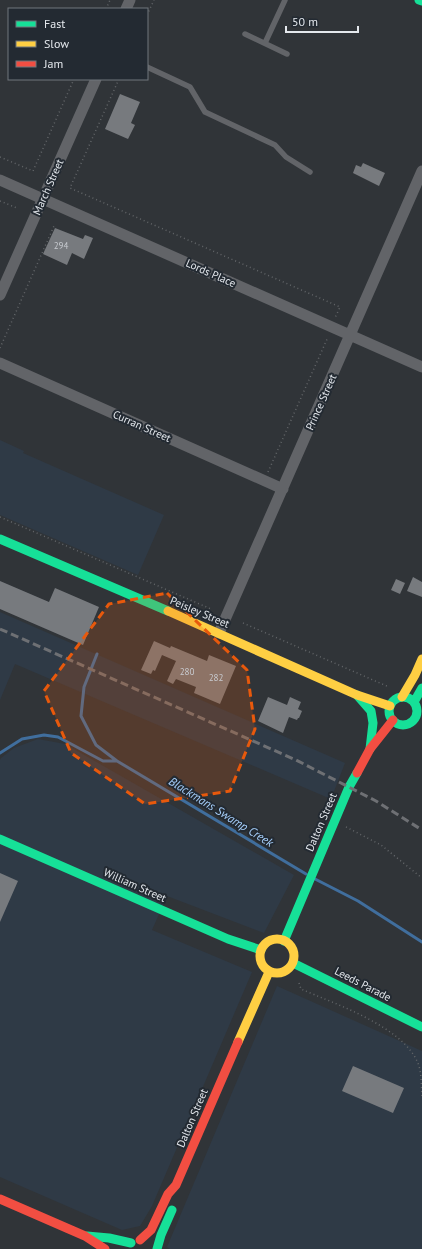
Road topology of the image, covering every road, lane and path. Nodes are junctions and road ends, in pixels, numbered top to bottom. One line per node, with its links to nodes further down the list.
1 (154, 0): 5 (path)
2 (285, 0): 7 (lane)
3 (419, 0): 4 (main road)
4 (422, 1)
5 (148, 13)
6 (245, 34): 7 (lane)
7 (265, 43): 8 (lane)
8 (287, 54)
9 (148, 68): 15 (lane)
10 (74, 80): 13 (path)
11 (96, 80): 17 (street, March Street)
12 (119, 80): 22 (path)
13 (0, 157)
14 (422, 171): 23 (street, Prince Street)
15 (310, 172)
16 (0, 180): 17 (street, Lords Place)
17 (43, 198): 21 (street, March Street); 22 (street, Lords Place)
18 (0, 201): 19 (path)
19 (17, 208)
20 (54, 226): 24 (path)
21 (0, 295)
22 (332, 327): 23 (street, Lords Place); 27 (path)
23 (351, 335): 26 (street, Lords Place); 28 (street, Prince Street)
24 (0, 348)
25 (0, 363): 27 (street, Curran Street)
26 (422, 367)
27 (265, 480): 28 (street, Curran Street)
28 (283, 488): 33 (street, Prince Street)
29 (0, 517): 31 (path)
30 (0, 539): 33 (main road, Peisley Street)
31 (211, 609)
32 (243, 623): 35 (path)
33 (220, 633): 37 (main road, Peisley Street)
34 (422, 659): 38 (main road)
35 (389, 687)
36 (422, 688): 39 (main road)
37 (357, 695): 40 (main road, Peisley Street); 43 (main road)
38 (402, 697): 39 (main road); 40 (main road)
39 (414, 702): 41 (main road)
40 (390, 706): 42 (main road)
41 (419, 716): 42 (main road)
42 (393, 720): 43 (main road, Dalton Street)
43 (370, 749): 47 (main road, Dalton Street)
44 (346, 827): 46 (path)
45 (0, 839): 48 (main road, William Street)
46 (422, 878)
47 (284, 941): 48 (main road); 49 (main road)
48 (261, 950): 50 (main road)
49 (293, 963): 50 (main road); 52 (main road, Leeds Parade)
50 (269, 972): 54 (main road, Dalton Street)
51 (299, 983): 53 (path)
52 (422, 1027)
53 (422, 1097)
54 (176, 1185): 57 (main road, Dalton Street); 60 (main road, Dalton Street)
55 (0, 1199): 56 (main road)
56 (85, 1236): 58 (main road); 59 (main road)
57 (140, 1240): 58 (main road); 60 (main road)
58 (129, 1246)
59 (105, 1249)
60 (157, 1249)

